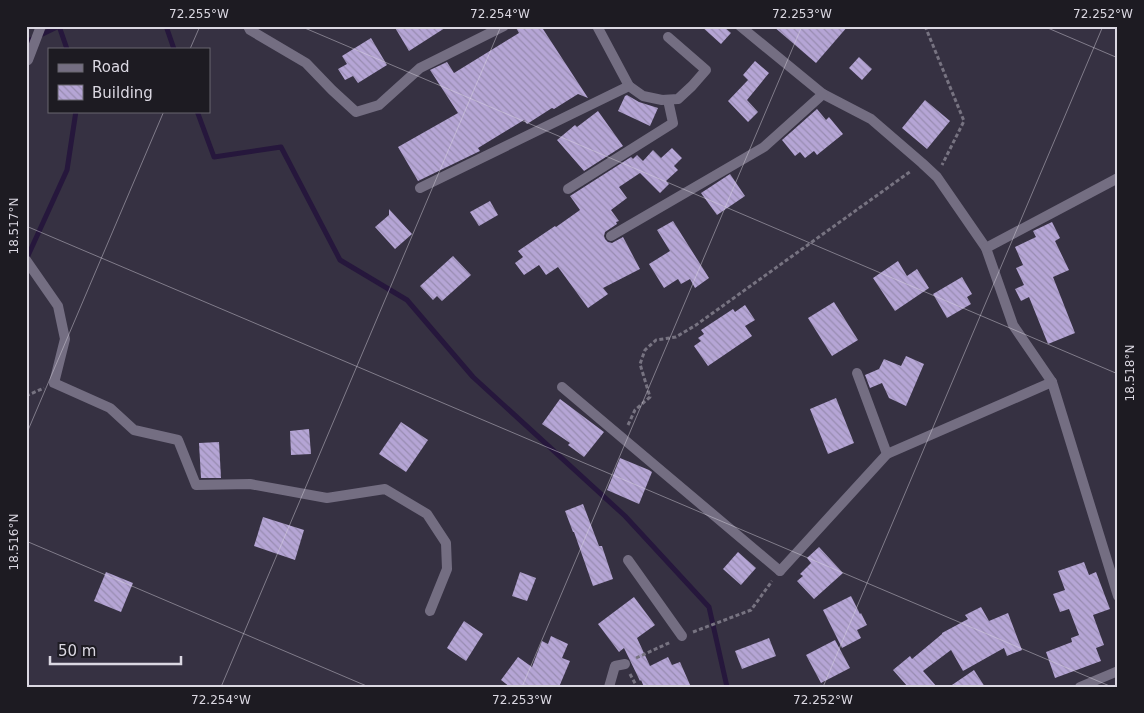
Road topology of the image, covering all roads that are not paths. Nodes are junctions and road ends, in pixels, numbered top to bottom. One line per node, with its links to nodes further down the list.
1 (41, 26): 7 (street)
2 (248, 26): 3 (street)
3 (504, 26)
4 (597, 26): 8 (street)
5 (741, 26): 9 (street)
6 (668, 37): 10 (street)
7 (26, 61)
8 (629, 86): 10 (street); 12 (street)
9 (823, 94): 14 (street); 15 (street)
10 (668, 100): 13 (street)
11 (1118, 178): 15 (street)
12 (420, 188)
13 (568, 189)
14 (611, 236)
15 (986, 248): 18 (street)
16 (26, 260): 23 (street)
17 (857, 372): 20 (street)
18 (1052, 382): 20 (street); 22 (street)
19 (562, 387): 20 (street)
20 (887, 454)
21 (628, 560): 24 (street)
22 (1117, 593)
23 (430, 611)
24 (682, 636)
25 (625, 664): 27 (street)
26 (1118, 671): 28 (street)
27 (609, 687)
28 (1080, 687)

